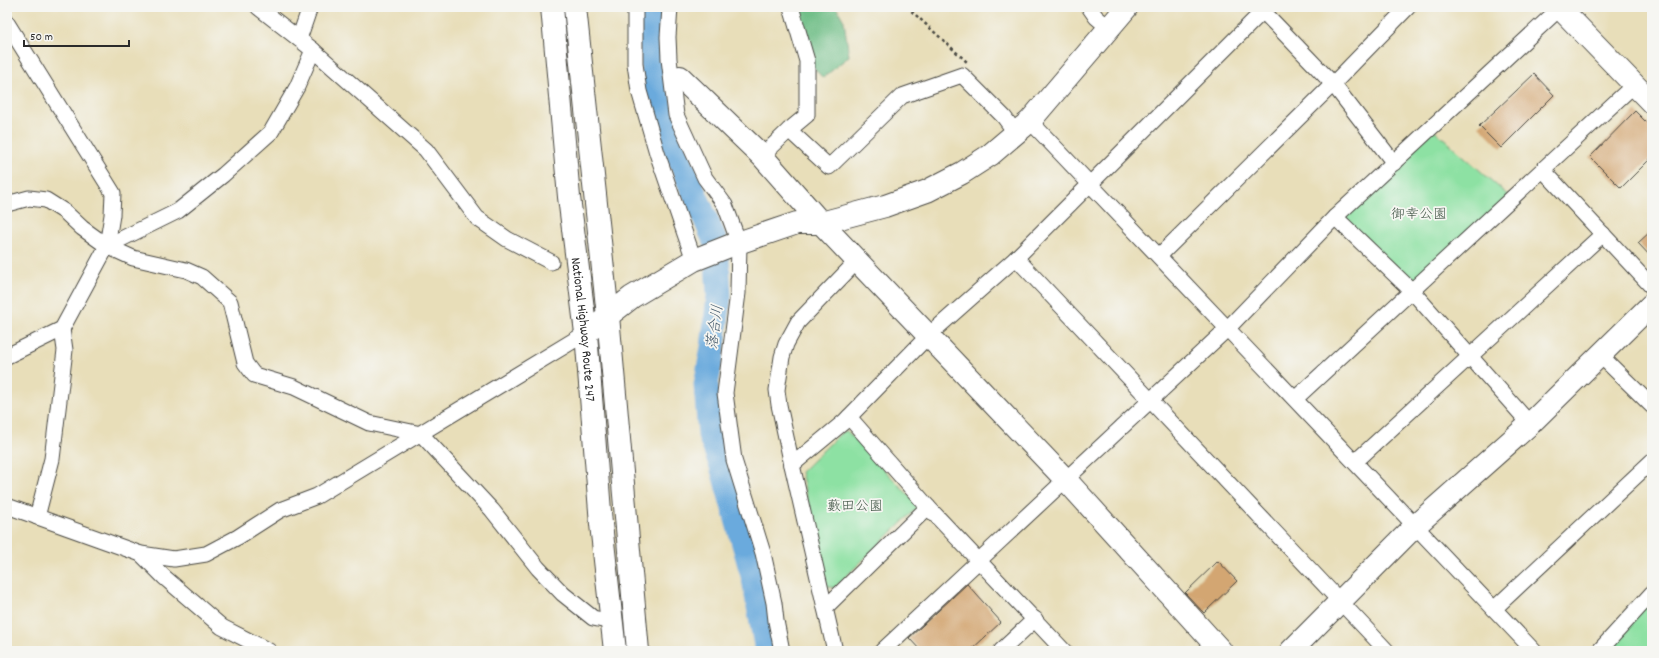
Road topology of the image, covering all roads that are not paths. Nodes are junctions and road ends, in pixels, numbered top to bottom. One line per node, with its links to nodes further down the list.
1 (258, 7): 15 (street)
2 (310, 7): 15 (street)
3 (552, 7): 44 (main road, National Highway Route 247)
4 (575, 7): 41 (main road, National Highway Route 247)
5 (635, 7): 35 (street)
6 (670, 7): 31 (street)
7 (791, 7): 22 (street)
8 (1089, 7): 14 (street)
9 (1127, 7): 14 (main road)
10 (1408, 7): 18 (street)
11 (1560, 7): 19 (main road); 24 (street)
12 (1263, 8): 18 (street); 26 (street)
13 (7, 23): 32 (street)
14 (1109, 28): 21 (main road)
15 (299, 39): 16 (street)
16 (313, 50): 32 (street); 37 (street)
17 (680, 77): 23 (main road)
18 (1333, 84): 24 (street); 33 (street)
19 (1635, 84): 20 (main road); 25 (street)
20 (1652, 102)
21 (1023, 126): 22 (street); 26 (street); 29 (main road)
22 (789, 130): 23 (street)
23 (762, 156): 29 (main road)
24 (1394, 163): 28 (street)
25 (1543, 170): 30 (street); 39 (street)
26 (1091, 184): 33 (street); 34 (street)
27 (7, 204): 32 (street)
28 (1335, 217): 39 (street); 42 (street)
29 (821, 223): 31 (main road); 36 (main road)
30 (1603, 234): 38 (street); 46 (street)
31 (735, 244): 35 (main road); 74 (street)
32 (107, 246): 43 (street); 54 (street)
33 (1159, 256): 42 (street)
34 (1016, 258): 45 (street); 50 (street)
35 (694, 260): 41 (main road)
36 (858, 260): 45 (main road); 57 (street)
37 (551, 262)
38 (1652, 287)
39 (1412, 291): 46 (street); 49 (street)
40 (1652, 304): 47 (main road)
41 (608, 316): 44 (main road); 73 (main road, National Highway Route 247)
42 (1228, 328): 49 (street); 50 (street)
43 (62, 329): 48 (street); 61 (street)
44 (586, 333): 54 (street); 70 (main road, National Highway Route 247)
45 (929, 335): 52 (street); 58 (main road)
46 (1470, 355): 53 (street); 56 (street)
47 (1600, 355): 51 (street); 53 (main road)
48 (7, 356)
49 (1294, 399): 56 (street)
50 (1150, 401): 58 (street); 66 (street)
51 (1652, 406)
52 (849, 417): 57 (street); 60 (street)
53 (1530, 424): 62 (main road)
54 (421, 434): 63 (street); 70 (street)
55 (1652, 461): 68 (street)
56 (1355, 462): 62 (street)
57 (792, 465): 67 (street)
58 (1066, 480): 64 (street); 79 (main road)
59 (7, 506): 61 (street)
60 (928, 506): 64 (street); 67 (street)
61 (37, 517): 63 (street)
62 (1415, 526): 66 (main road); 68 (street)
63 (141, 554): 71 (street)
64 (979, 561): 69 (street); 76 (street)
65 (1652, 593): 83 (street)
66 (1340, 602): 80 (main road); 81 (street)
67 (825, 608): 75 (street)
68 (1494, 609): 82 (street)
69 (1034, 619): 77 (street); 78 (street)
70 (612, 622): 72 (main road, National Highway Route 247)
71 (269, 651)
72 (614, 651)
73 (638, 651)
74 (782, 651)
75 (835, 651)
76 (882, 651)
77 (1001, 651)
78 (1064, 651)
79 (1221, 651)
80 (1291, 651)
81 (1387, 651)
82 (1534, 651)
83 (1599, 651)

